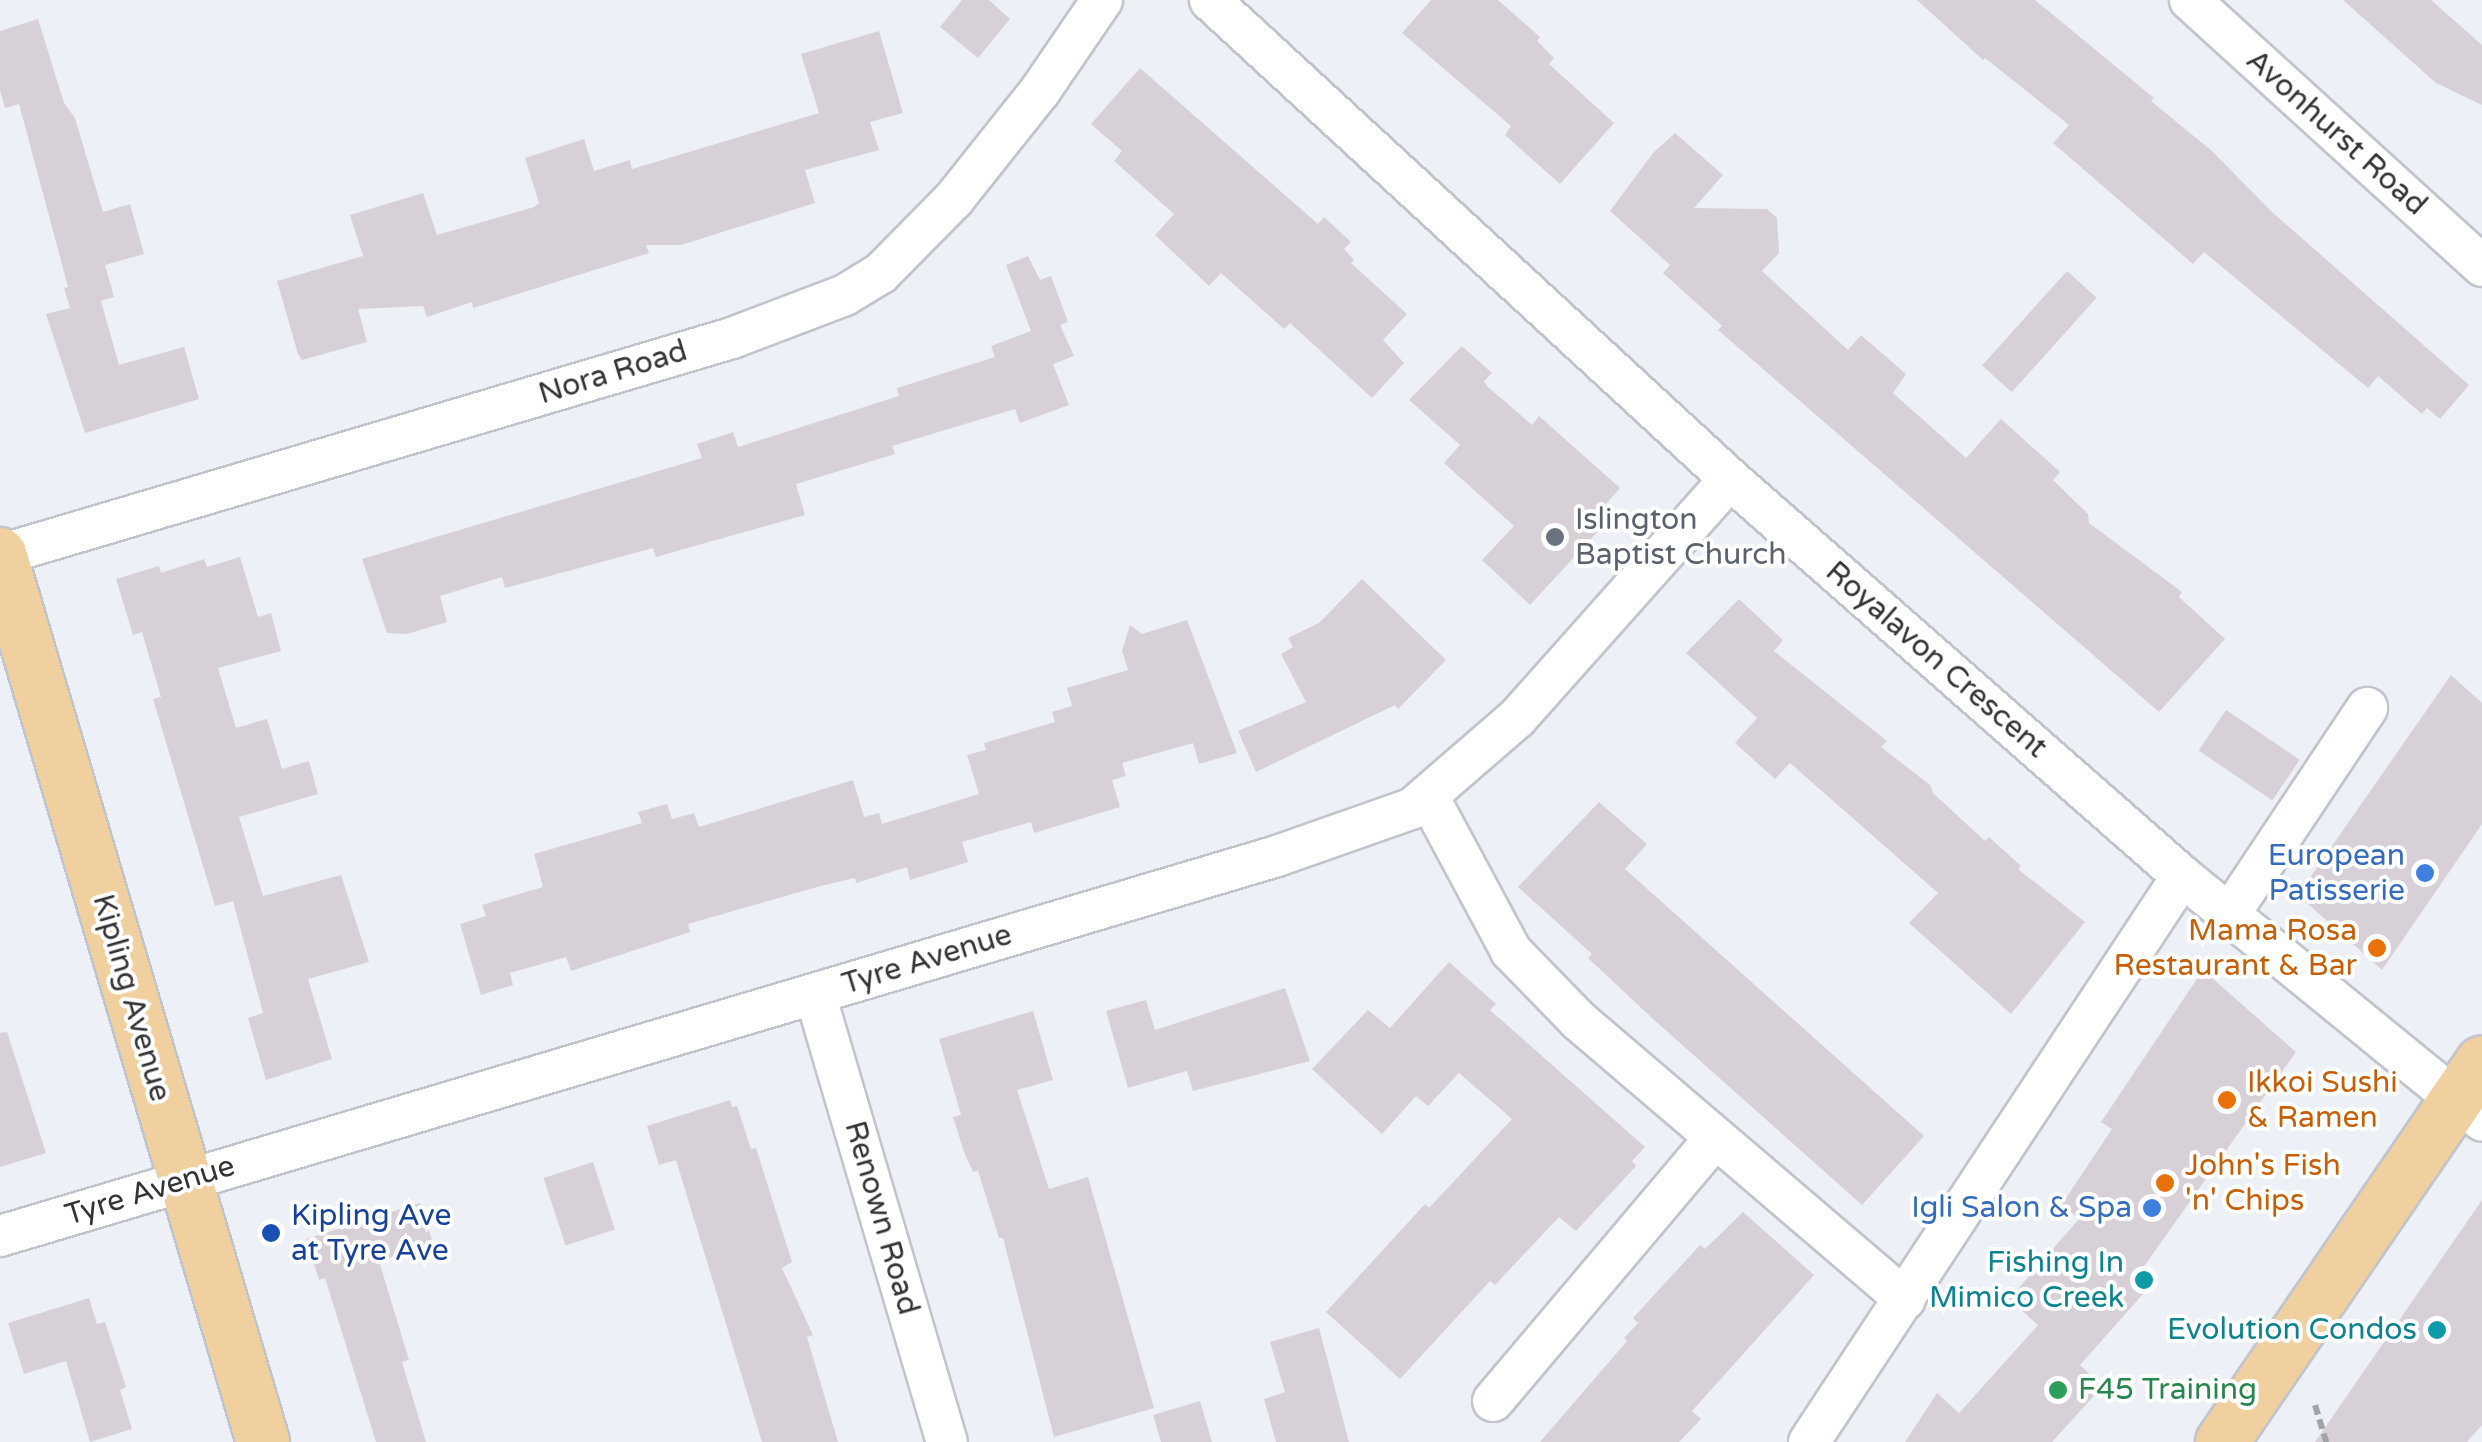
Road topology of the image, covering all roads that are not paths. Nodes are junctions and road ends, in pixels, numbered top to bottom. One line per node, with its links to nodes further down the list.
1 (1102, 0): 6 (street, Nora Road)
2 (1210, 0): 5 (street, Royalavon Crescent)
3 (2190, 0): 4 (street, Avonhurst Road)
4 (2482, 266)
5 (1730, 479): 8 (street, Tyre Avenue); 9 (street, Royalavon Crescent)
6 (0, 555): 14 (main road, Kipling Avenue)
7 (2367, 708): 10 (street)
8 (1428, 796): 11 (street, Tyre Avenue); 13 (street)
9 (2182, 876): 10 (street, Royalavon Crescent); 16 (street)
10 (2229, 916): 12 (street, Royalavon Crescent)
11 (814, 994): 14 (street, Tyre Avenue); 19 (street, Renown Road)
12 (2473, 1095): 21 (main road)
13 (1715, 1138): 16 (street); 17 (street)
14 (185, 1180): 15 (street, Tyre Avenue); 18 (main road, Kipling Avenue)
15 (0, 1236)
16 (1904, 1299): 20 (street)
17 (1494, 1401)
18 (263, 1442)
19 (947, 1442)
20 (1810, 1442)
21 (2222, 1442)

